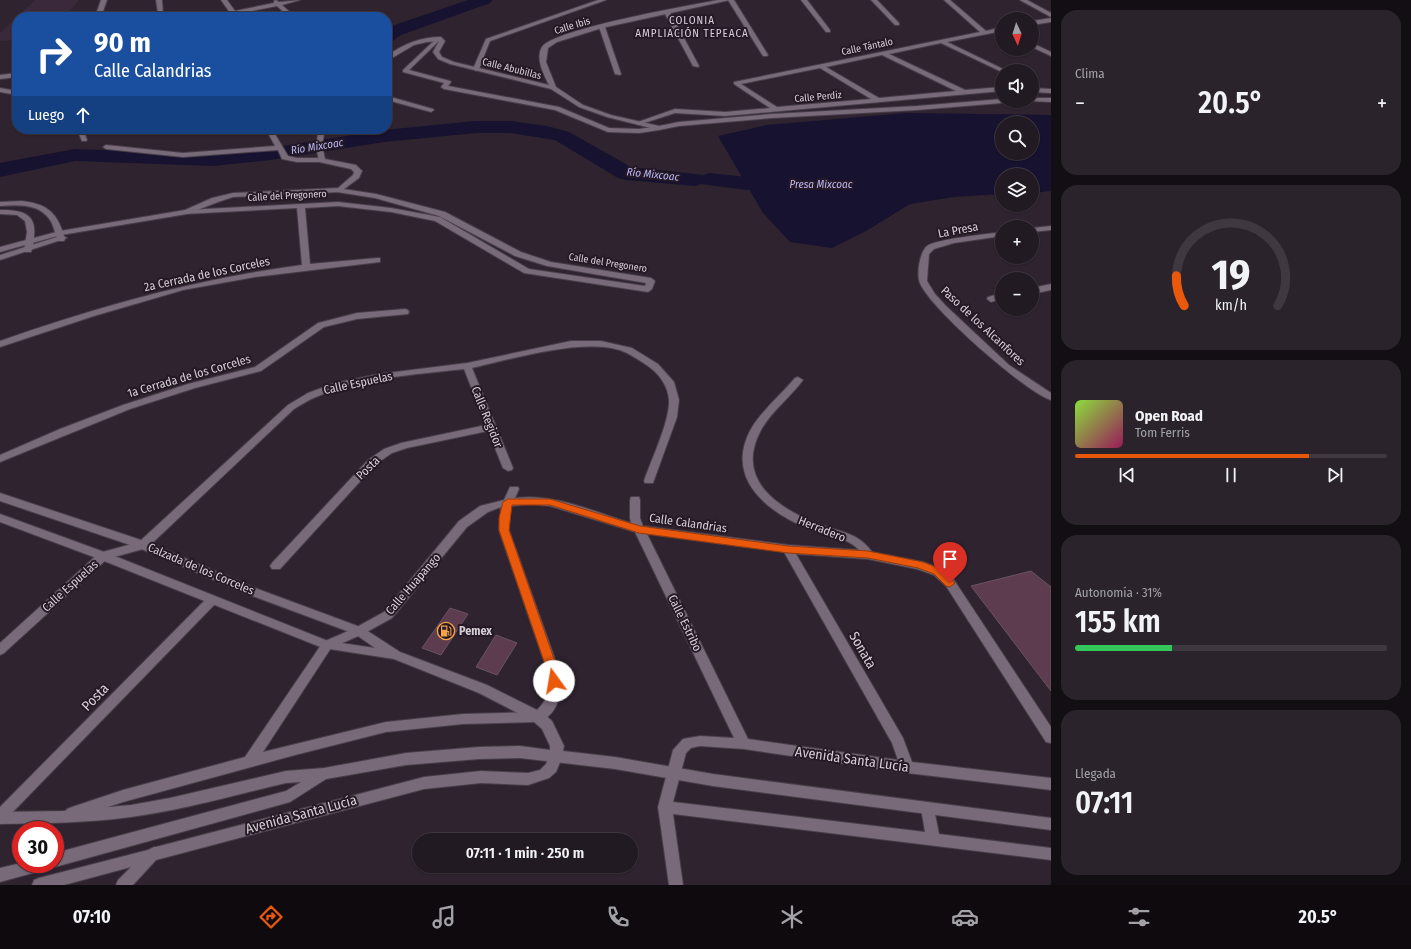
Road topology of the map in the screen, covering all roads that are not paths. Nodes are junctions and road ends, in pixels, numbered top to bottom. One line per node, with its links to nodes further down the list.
1 (104, 0): 13 (street)
2 (159, 0): 14 (street)
3 (224, 0): 15 (street)
4 (297, 0): 12 (street)
5 (603, 0): 37 (street, Calle Abubillas)
6 (728, 0): 18 (street, Calle Ibis)
7 (731, 0): 33 (street)
8 (804, 0): 24 (street)
9 (874, 0): 22 (street)
10 (947, 0): 26 (street)
11 (1023, 0): 19 (street)
12 (276, 3): 16 (street); 17 (street)
13 (100, 12)
14 (161, 12)
15 (232, 12)
16 (244, 12)
17 (286, 12)
18 (667, 12): 23 (street, Calle Ibis); 34 (street)
19 (1051, 15)
20 (1051, 20): 21 (street)
21 (1039, 22)
22 (896, 24)
23 (602, 26): 38 (street); 41 (street, Calle Ibis)
24 (828, 31)
25 (995, 31): 26 (street, Calle Tántalo)
26 (984, 32): 28 (street, Calle Tántalo)
27 (438, 39): 32 (street); 37 (street); 56 (street)
28 (941, 41): 30 (street, Calle Tántalo); 36 (street)
29 (1039, 48): 31 (street)
30 (882, 53): 35 (street, Calle Tántalo); 45 (street)
31 (1051, 54)
32 (392, 55)
33 (765, 55)
34 (696, 66)
35 (821, 66): 51 (street); 54 (street, Calle Tántalo)
36 (995, 67)
37 (476, 69): 41 (street, Calle Abubillas)
38 (618, 74)
39 (12, 76): 40 (street)
40 (0, 77)
41 (553, 88): 55 (street)
42 (0, 90): 44 (street)
43 (995, 90): 45 (street, Calle Perdiz)
44 (12, 92)
45 (964, 92): 51 (street, Calle Perdiz)
46 (12, 94): 47 (street)
47 (0, 96)
48 (392, 99): 53 (street)
49 (1039, 100): 50 (street)
50 (1051, 100)
51 (879, 101): 54 (street, Calle Perdiz)
52 (995, 102): 56 (street, Calle Perdiz)
53 (431, 110)
54 (777, 110): 55 (street, Calle Perdiz)
55 (638, 123): 56 (street, Calle Perdiz)
56 (659, 128)
57 (82, 134): 60 (street)
58 (272, 134): 62 (street)
59 (321, 134): 63 (street)
60 (84, 140)
61 (106, 147): 62 (street)
62 (279, 148): 63 (street)
63 (322, 160): 64 (street)
64 (340, 190): 66 (street, Calle del Pregonero); 68 (street, Calle del Pregonero)
65 (0, 204): 72 (street)
66 (301, 205): 68 (street, Calle del Pregonero); 78 (street)
67 (0, 212): 73 (street)
68 (187, 212): 72 (street, Calle del Pregonero)
69 (1051, 228): 70 (street)
70 (1039, 229)
71 (995, 235): 79 (street, La Presa)
72 (60, 236): 73 (street, Calle del Pregonero); 75 (street, Calle del Pregonero)
73 (30, 241): 74 (street, Calle del Pregonero); 75 (street)
74 (0, 250)
75 (28, 250): 76 (street, Calle del Pregonero)
76 (0, 258)
77 (377, 260): 78 (street, 2a Cerrada de los Corceles)
78 (306, 266): 85 (street, 2a Cerrada de los Corceles)
79 (923, 281): 88 (street, Paso de los Alcanfores)
80 (1051, 287): 81 (street)
81 (1039, 290)
82 (995, 297): 83 (street)
83 (991, 298)
84 (405, 312): 90 (street, 1a Cerrada de los Corceles)
85 (0, 344)
86 (467, 366): 89 (street, Calle Regidor); 92 (street, Calle Espuelas); 99 (street, Calle Espuelas)
87 (798, 380): 101 (street, Herradero)
88 (1051, 397)
89 (492, 427): 91 (street, Calle Regidor); 103 (street, Posta)
90 (0, 459)
91 (508, 468)
92 (649, 481)
93 (514, 489): 96 (street)
94 (0, 497): 99 (street, Calzada de los Corceles)
95 (635, 500): 98 (street, Calle Estribo)
96 (508, 502): 98 (street, Calle Calandrias); 105 (street, Calle Huapango); 109 (street)
97 (0, 518): 102 (street, Calzada de los Corceles)
98 (639, 529): 100 (street, Calle Calandrias); 111 (street, Calle Estribo)
99 (143, 544): 102 (street, Calle Espuelas); 105 (street, Calzada de los Corceles)
100 (788, 550): 101 (street, Calle Calandrias); 114 (street, Sonata)
101 (868, 555): 110 (street)
102 (103, 556): 104 (street, Calzada de los Corceles); 107 (street, Calle Espuelas)
103 (276, 566)
104 (212, 600): 106 (street, Calzada de los Corceles); 120 (street, Posta)
105 (359, 631): 106 (street, Calle Huapango); 108 (street, Calzada de los Corceles)
106 (327, 645): 108 (street, Calzada de los Corceles); 113 (street)
107 (0, 650)
108 (396, 655): 109 (street, Calzada de los Corceles)
109 (538, 716): 112 (street, Calzada de los Corceles); 113 (street, Avenida Santa Lucía)
110 (1051, 738)
111 (744, 744): 114 (street, Avenida Santa Lucía); 115 (street, Avenida Santa Lucía)
112 (556, 755): 115 (street, Avenida Santa Lucía); 116 (street, Avenida Santa Lucía); 124 (street, Avenida Santa Lucía)
113 (249, 762): 121 (street, Avenida Santa Lucía)
114 (907, 767): 117 (street, Avenida Santa Lucía)
115 (673, 773): 118 (street); 119 (street, Avenida Santa Lucía)
116 (324, 774): 121 (street, Avenida Santa Lucía); 126 (street, Avenida Santa Lucía)
117 (1051, 784)
118 (665, 807): 123 (street); 131 (street)
119 (928, 808): 122 (street, Avenida Santa Lucía); 123 (street)
120 (0, 817): 121 (street, Avenida Santa Lucía)
121 (63, 817)
122 (1051, 824)
123 (933, 840): 125 (street)
124 (154, 854): 129 (street, Avenida Santa Lucía); 130 (street)
125 (1051, 854)
126 (64, 858)
127 (12, 872): 128 (street)
128 (0, 875)
129 (40, 885)
130 (123, 885)
131 (676, 885)

